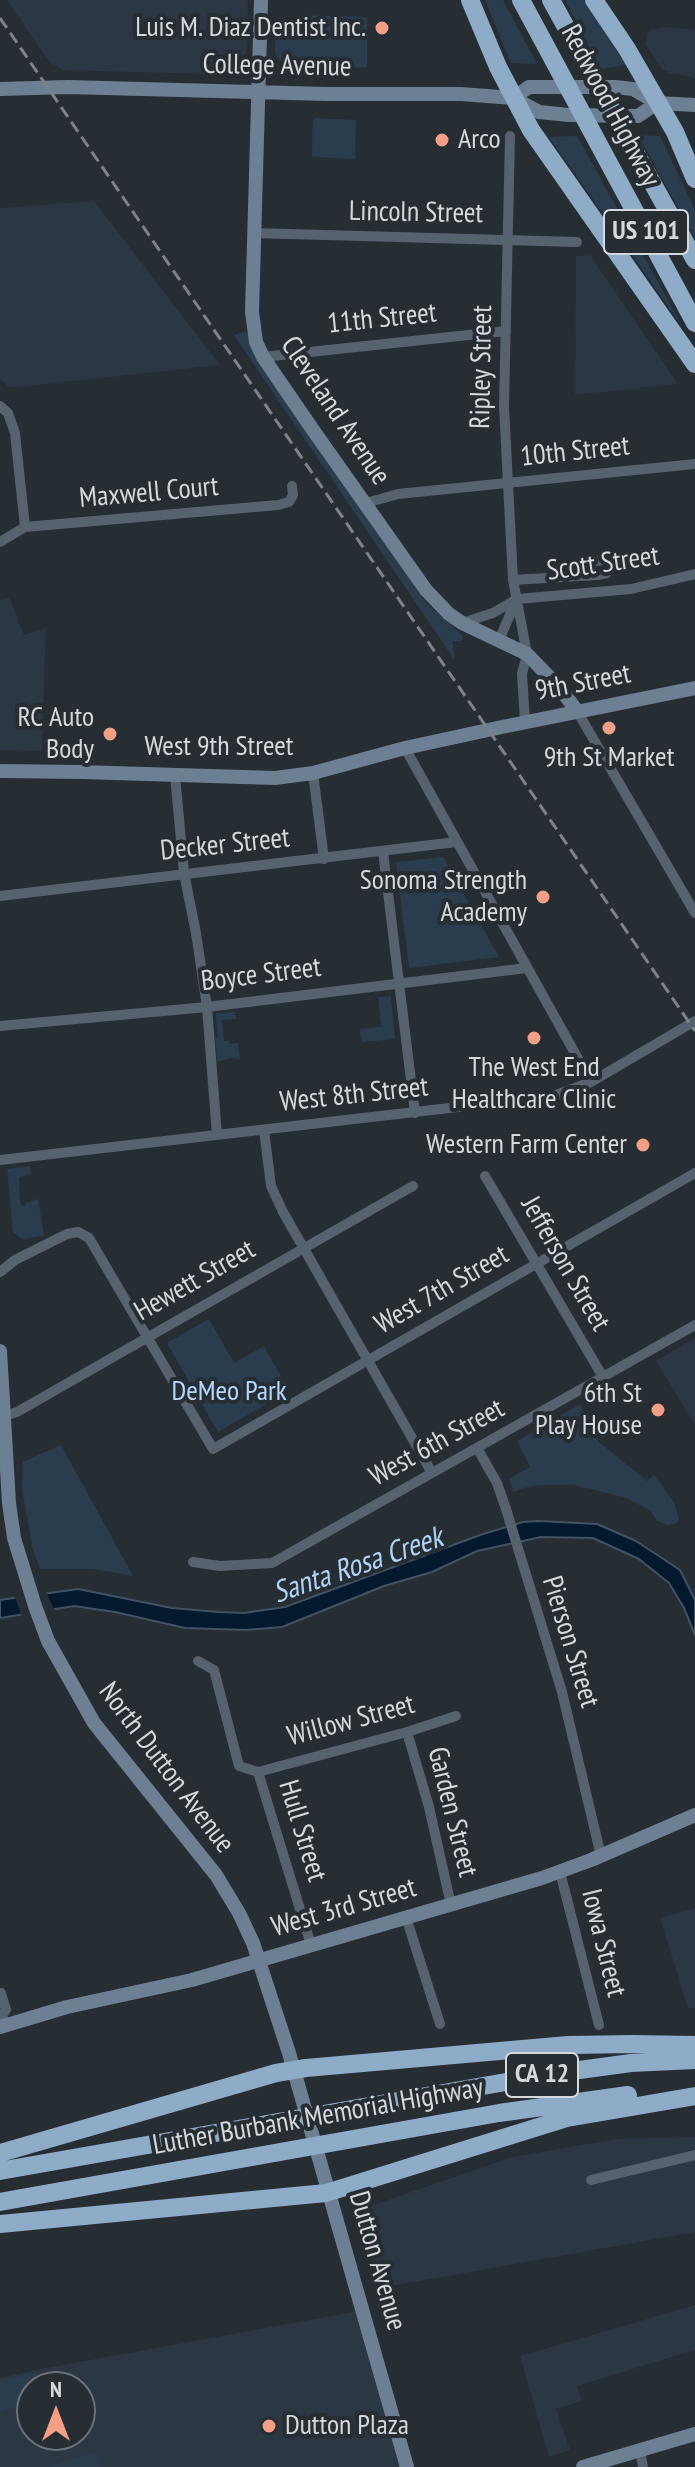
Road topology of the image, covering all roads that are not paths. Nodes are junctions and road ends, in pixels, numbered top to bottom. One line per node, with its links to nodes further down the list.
1 (261, 0): 7 (main road, Cleveland Avenue)
2 (470, 0): 8 (highway)
3 (521, 0): 17 (highway, Redwood Highway / US 101)
4 (551, 0): 16 (highway, Redwood Highway / US 101)
5 (594, 0): 9 (highway)
6 (0, 89): 7 (main road, College Avenue)
7 (258, 92): 8 (main road, College Avenue); 13 (main road, Cleveland Avenue)
8 (513, 98): 9 (main road, College Avenue); 9 (main road, College Avenue); 20 (highway)
9 (657, 103): 10 (main road, College Avenue); 12 (highway)
10 (695, 105)
11 (510, 136): 14 (street, Ripley Street)
12 (695, 179)
13 (253, 233): 14 (street, Lincoln Street); 19 (main road, Cleveland Avenue)
14 (510, 240): 15 (street, Lincoln Street); 18 (street, Ripley Street)
15 (577, 242)
16 (695, 260)
17 (695, 323)
18 (506, 331): 19 (street, 11th Street); 23 (street, Ripley Street)
19 (263, 357): 25 (main road, Cleveland Avenue)
20 (695, 364)
21 (0, 406): 26 (street)
22 (695, 464): 23 (street, 10th Street)
23 (507, 483): 25 (street, 10th Street); 30 (street, Ripley Street)
24 (292, 486): 26 (street, Maxwell Court)
25 (366, 503): 32 (main road, Cleveland Avenue)
26 (25, 527): 27 (street, Maxwell Court)
27 (0, 542)
28 (695, 574): 31 (street, Scott Street)
29 (564, 575): 30 (street)
30 (513, 580): 31 (street, Ripley Street)
31 (517, 599): 32 (street); 33 (street); 34 (street, Ripley Street)
32 (462, 623): 33 (main road, Cleveland Avenue)
33 (499, 640): 34 (main road, Cleveland Avenue)
34 (527, 654): 36 (main road, Cleveland Avenue); 37 (street, Ripley Street)
35 (695, 688): 36 (main road, 9th Street)
36 (577, 711): 37 (main road, 9th Street); 48 (street)
37 (525, 722): 38 (main road, 9th Street)
38 (482, 731): 39 (main road, West 9th Street)
39 (405, 748): 41 (main road, West 9th Street); 43 (street)
40 (0, 771): 42 (main road, West 9th Street)
41 (313, 773): 42 (main road, West 9th Street); 45 (street)
42 (175, 775): 46 (street)
43 (456, 842): 44 (street, Decker Street); 49 (street)
44 (383, 852): 45 (street, Decker Street); 50 (street)
45 (324, 859): 46 (street, Decker Street)
46 (184, 873): 47 (street, Decker Street); 51 (street)
47 (0, 896)
48 (695, 913)
49 (527, 968): 50 (street, Boyce Street); 54 (street)
50 (400, 983): 51 (street, Boyce Street); 55 (street)
51 (207, 1007): 53 (street, Boyce Street); 57 (street)
52 (695, 1021): 54 (street, West 8th Street)
53 (0, 1026)
54 (591, 1082): 55 (street, West 8th Street)
55 (415, 1113): 56 (street, West 8th Street)
56 (264, 1130): 57 (street, West 8th Street); 62 (street)
57 (217, 1135): 58 (street, West 8th Street)
58 (0, 1160)
59 (695, 1173): 63 (street, West 7th Street)
60 (485, 1176): 63 (street, Jefferson Street)
61 (413, 1186): 62 (street, Hewett Street)
62 (302, 1248): 66 (street, Hewett Street); 68 (street)
63 (537, 1263): 68 (street, West 7th Street); 69 (street, Jefferson Street)
64 (0, 1272): 66 (street)
65 (695, 1325): 69 (street, West 6th Street)
66 (146, 1337): 68 (street, West 7th Street); 70 (street, Hewett Street)
67 (0, 1351): 70 (main road, North Dutton Avenue)
68 (366, 1361): 72 (street)
69 (603, 1377): 71 (street, West 6th Street)
70 (2, 1417): 84 (main road, North Dutton Avenue)
71 (477, 1448): 72 (street, West 6th Street); 79 (street, Pierson Street)
72 (432, 1473): 73 (street, West 6th Street)
73 (193, 1562)
74 (198, 1661): 77 (street, Hull Street)
75 (456, 1716): 76 (street, Willow Street)
76 (407, 1732): 77 (street, Willow Street); 81 (street, Garden Street)
77 (258, 1772): 83 (street, Hull Street)
78 (695, 1815): 79 (main road, West 3rd Street)
79 (601, 1856): 80 (main road, West 3rd Street)
80 (560, 1872): 81 (main road, West 3rd Street); 88 (street, Iowa Street)
81 (451, 1905): 82 (main road, West 3rd Street)
82 (406, 1917): 83 (main road, West 3rd Street); 87 (street)
83 (311, 1945): 84 (main road, West 3rd Street)
84 (259, 1960): 86 (main road, West 3rd Street); 91 (main road, North Dutton Avenue)
85 (1, 1993): 86 (street)
86 (2, 2020)
87 (440, 2024)
88 (599, 2025)
89 (695, 2045): 91 (highway)
90 (695, 2060): 95 (highway, Luther Burbank Memorial Highway / CA 12)
91 (294, 2069): 93 (highway); 97 (main road, Dutton Avenue)
92 (695, 2093): 97 (highway); 98 (highway, Luther Burbank Memorial Highway / CA 12)
93 (0, 2153)
94 (695, 2155): 96 (street)
95 (0, 2171)
96 (591, 2180)
97 (330, 2192): 99 (highway); 102 (main road, Dutton Avenue)
98 (0, 2202)
99 (0, 2224)
100 (695, 2434): 101 (main road)
101 (640, 2450): 103 (main road); 104 (street)
102 (407, 2467)
103 (583, 2467)
104 (643, 2467)

